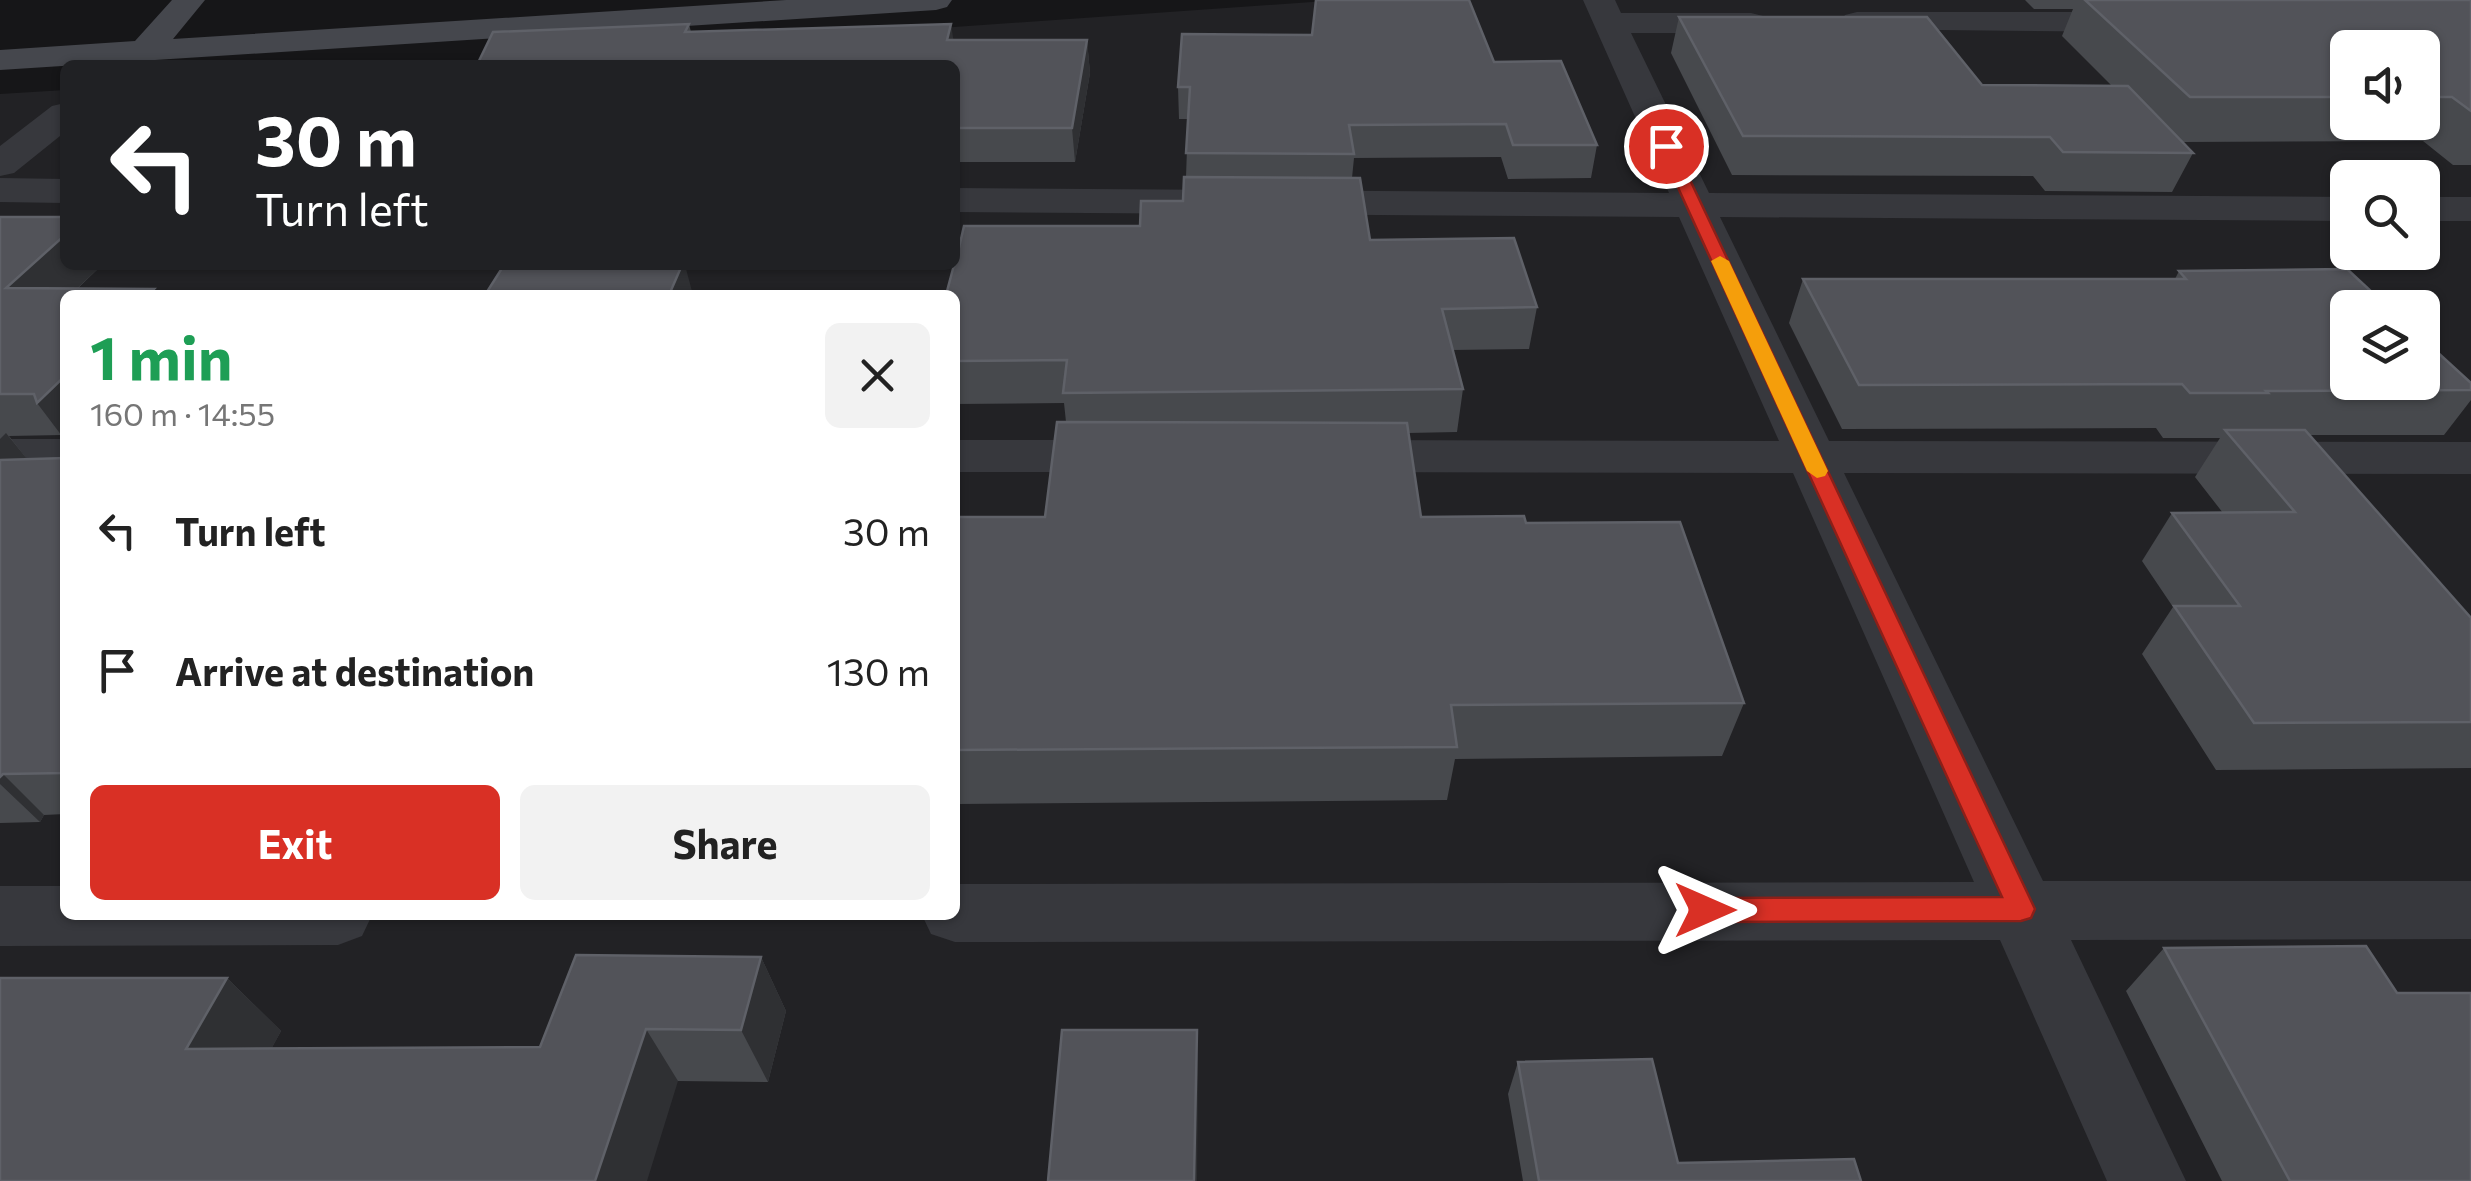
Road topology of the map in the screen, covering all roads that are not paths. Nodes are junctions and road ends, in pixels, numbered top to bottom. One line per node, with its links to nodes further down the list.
1 (190, 0): 9 (street)
2 (706, 0): 9 (street)
3 (936, 0): 9 (street)
4 (1604, 11): 5 (street); 16 (street)
5 (1785, 22)
6 (1824, 22): 7 (street)
7 (2177, 22)
8 (0, 45): 9 (street)
9 (143, 51): 10 (street)
10 (0, 60)
11 (60, 118): 12 (street)
12 (0, 165)
13 (0, 190): 14 (street)
14 (60, 191)
15 (960, 200): 16 (street)
16 (1695, 208): 17 (street); 25 (street)
17 (2330, 208)
18 (2440, 209): 19 (street)
19 (2471, 209)
20 (0, 454): 21 (street)
21 (60, 455)
22 (960, 456): 23 (street)
23 (1174, 456)
24 (1294, 456): 25 (street)
25 (1811, 457): 26 (street); 27 (street)
26 (2471, 458)
27 (2021, 909): 28 (street); 29 (street); 32 (street)
28 (2471, 910)
29 (960, 913)
30 (0, 916): 31 (street)
31 (60, 916)
32 (2147, 1181)

